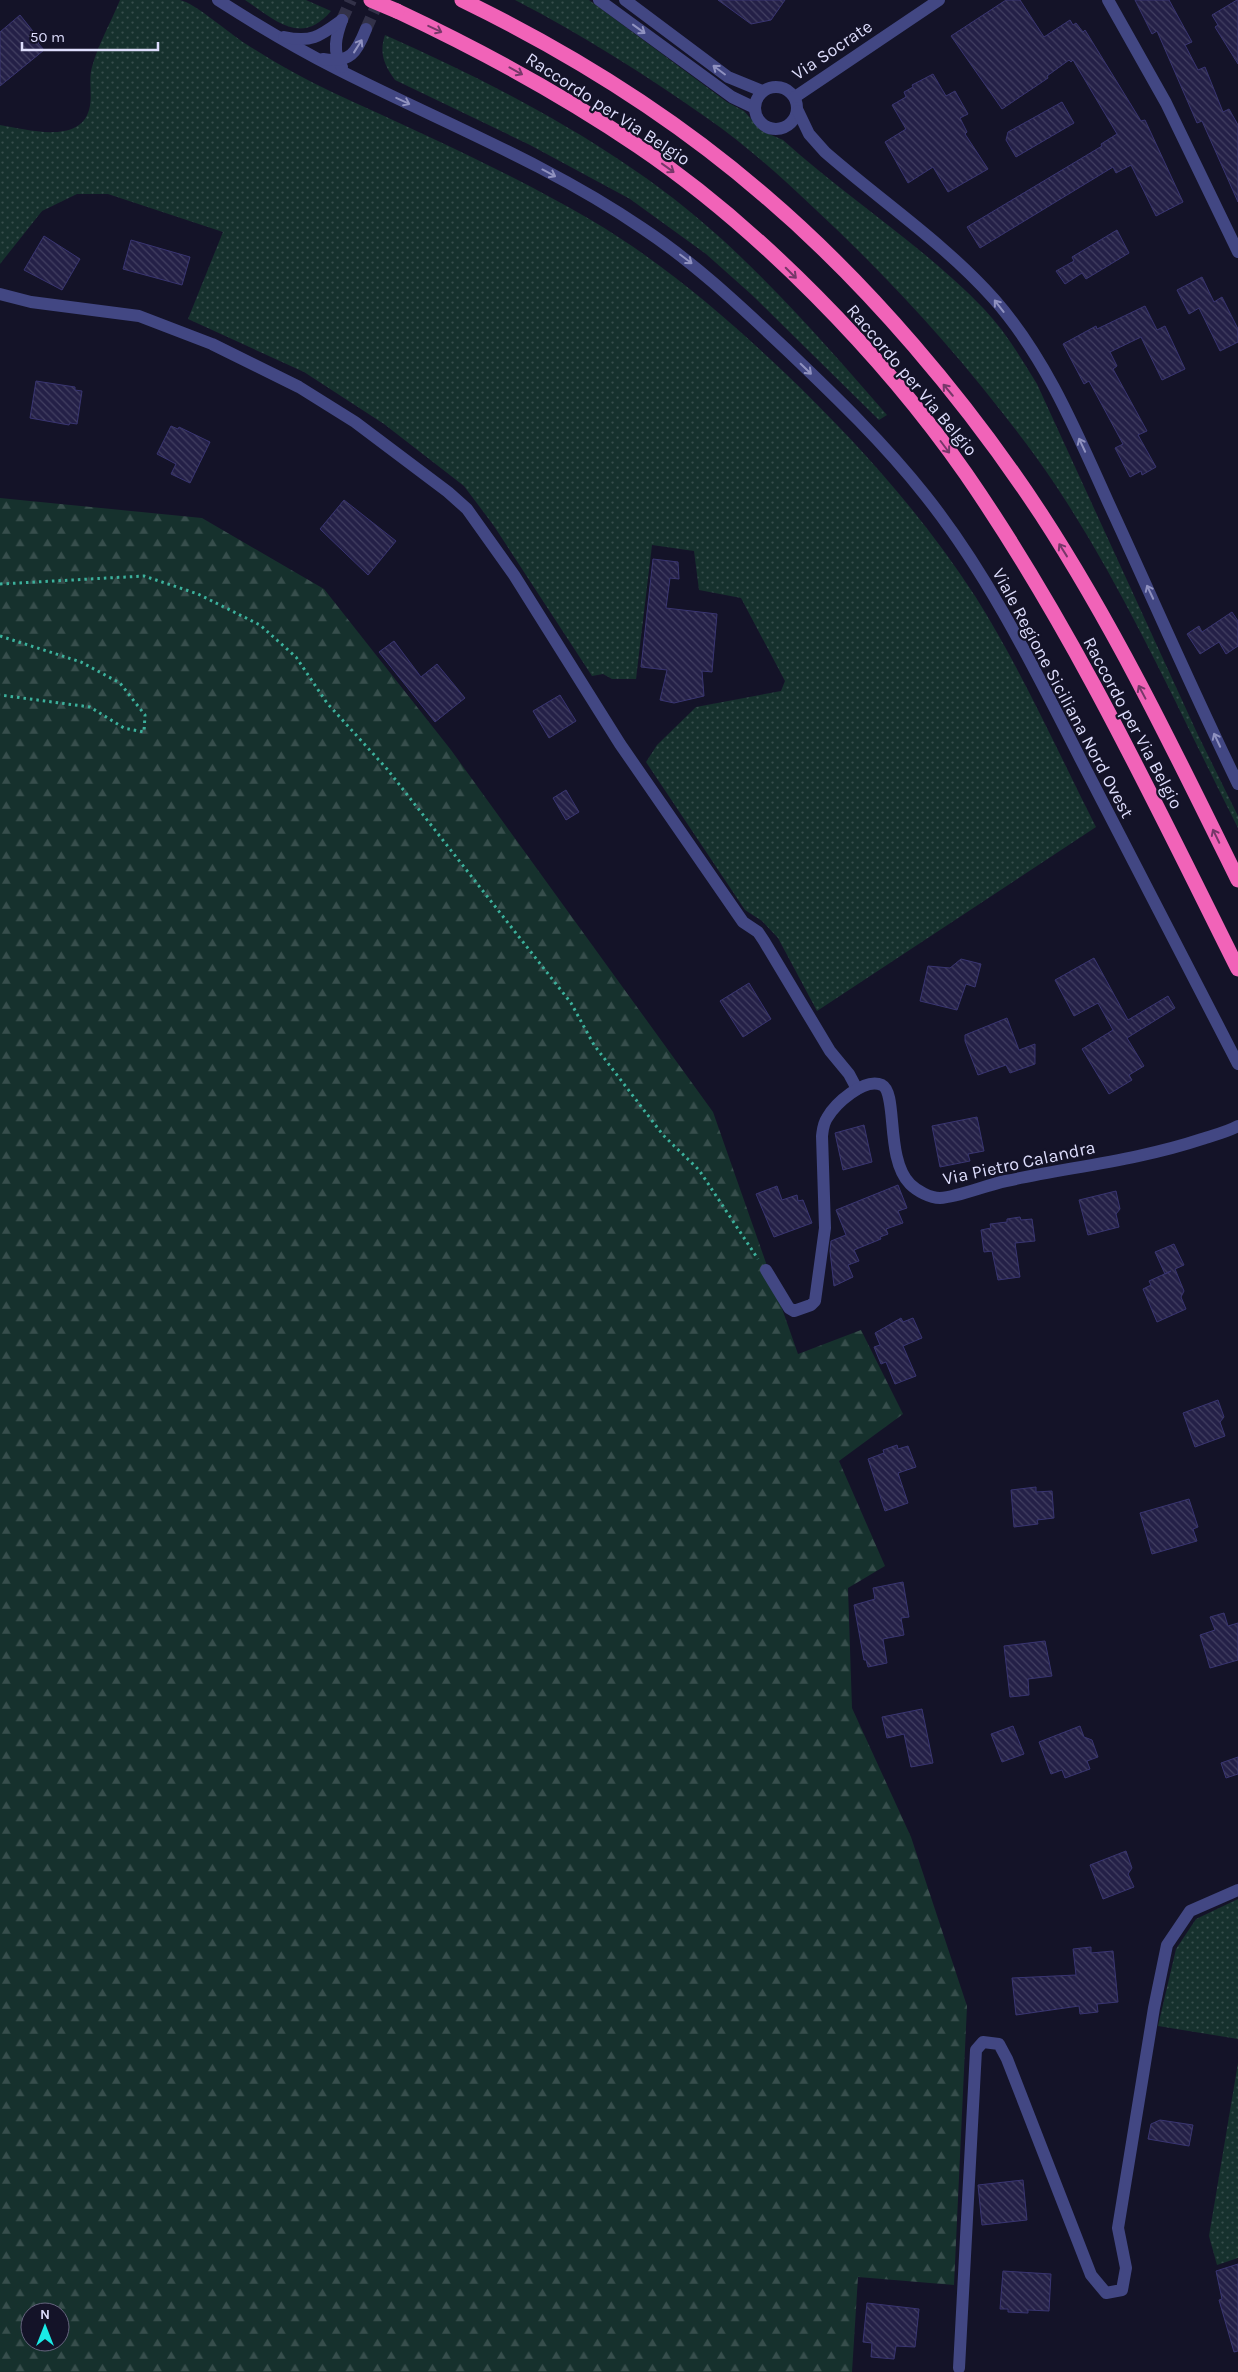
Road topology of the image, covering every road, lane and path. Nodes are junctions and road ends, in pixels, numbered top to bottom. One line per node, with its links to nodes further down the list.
1 (218, 0): 9 (street, Viale Regione Siciliana Nord Ovest)
2 (372, 0): 24 (highway, Raccordo per Via Belgio, one-way to 24, bridge)
3 (462, 0): 23 (highway, Raccordo per Via Belgio, one-way to 3)
4 (599, 0): 15 (street, one-way to 15)
5 (625, 0): 13 (street, one-way to 5)
6 (939, 0): 14 (street, Via Socrate)
7 (1108, 0): 17 (street)
8 (366, 29): 11 (street, one-way to 8)
9 (272, 34): 10 (street, Viale Regione Siciliana Nord Ovest); 11 (street, Viale Regione Siciliana Nord Ovest)
10 (311, 56): 11 (street, Viale Regione Siciliana Nord Ovest); 12 (street, Viale Regione Siciliana Nord Ovest)
11 (339, 61): 12 (street, Viale Regione Siciliana Nord Ovest)
12 (359, 80): 25 (street, Viale Regione Siciliana Nord Ovest, one-way to 25)
13 (762, 91): 14 (street); 15 (street)
14 (795, 97): 16 (street)
15 (755, 108): 16 (street)
16 (798, 111): 22 (street, one-way to 16)
17 (1238, 252)
18 (0, 294): 26 (street)
19 (0, 584): 28 (path)
20 (0, 636): 21 (path)
21 (0, 695)
22 (1238, 784)
23 (1238, 880)
24 (1238, 969)
25 (1238, 1064)
26 (857, 1088): 27 (street, Via Pietro Calandra); 28 (street)
27 (1238, 1126)
28 (766, 1270)
29 (1238, 1890): 30 (street)
30 (959, 2368)

